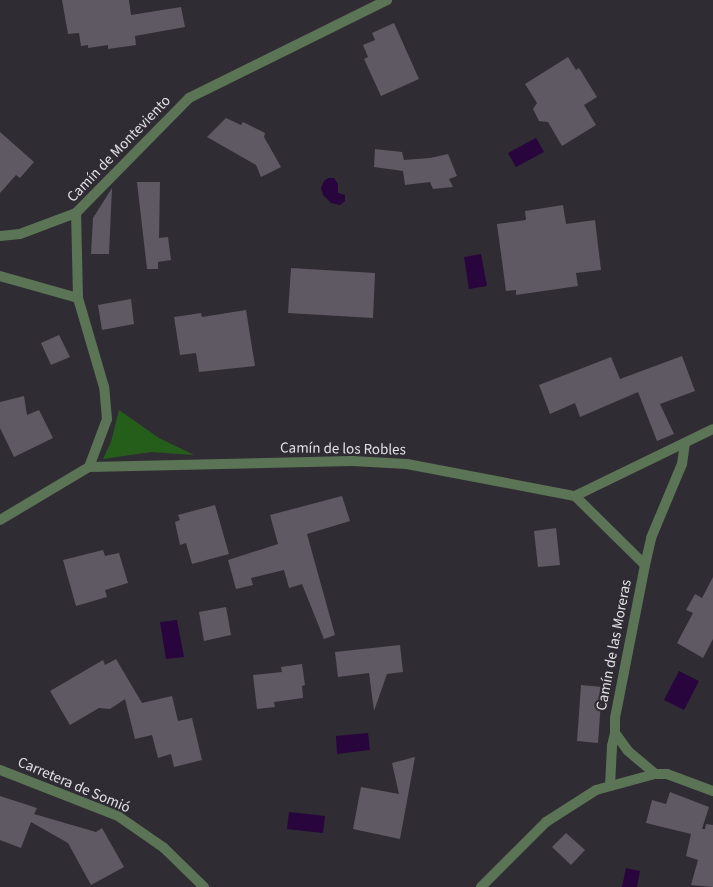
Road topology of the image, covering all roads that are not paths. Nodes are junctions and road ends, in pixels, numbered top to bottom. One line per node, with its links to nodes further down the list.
1 (387, 0): 2 (street, Camín de Monteviento)
2 (76, 213): 3 (street); 5 (street, Camín de Monteviento)
3 (0, 236)
4 (0, 276): 5 (street)
5 (78, 298): 8 (street, Camín de Monteviento)
6 (713, 429): 7 (street)
7 (685, 443): 9 (street); 11 (street, Camín de las Moreras)
8 (89, 466): 9 (street, Camín de los Robles); 10 (street, Camín de los Robles)
9 (575, 496): 11 (street, Camín de las Moreras)
10 (0, 520)
11 (645, 566): 12 (street, Camín de las Moreras)
12 (615, 733): 14 (street, Camín de las Moreras); 15 (street)
13 (0, 770): 17 (street, Carretera de Somió)
14 (655, 774): 15 (street); 16 (street)
15 (610, 786): 18 (street)
16 (713, 790)
17 (204, 887)
18 (481, 887)

